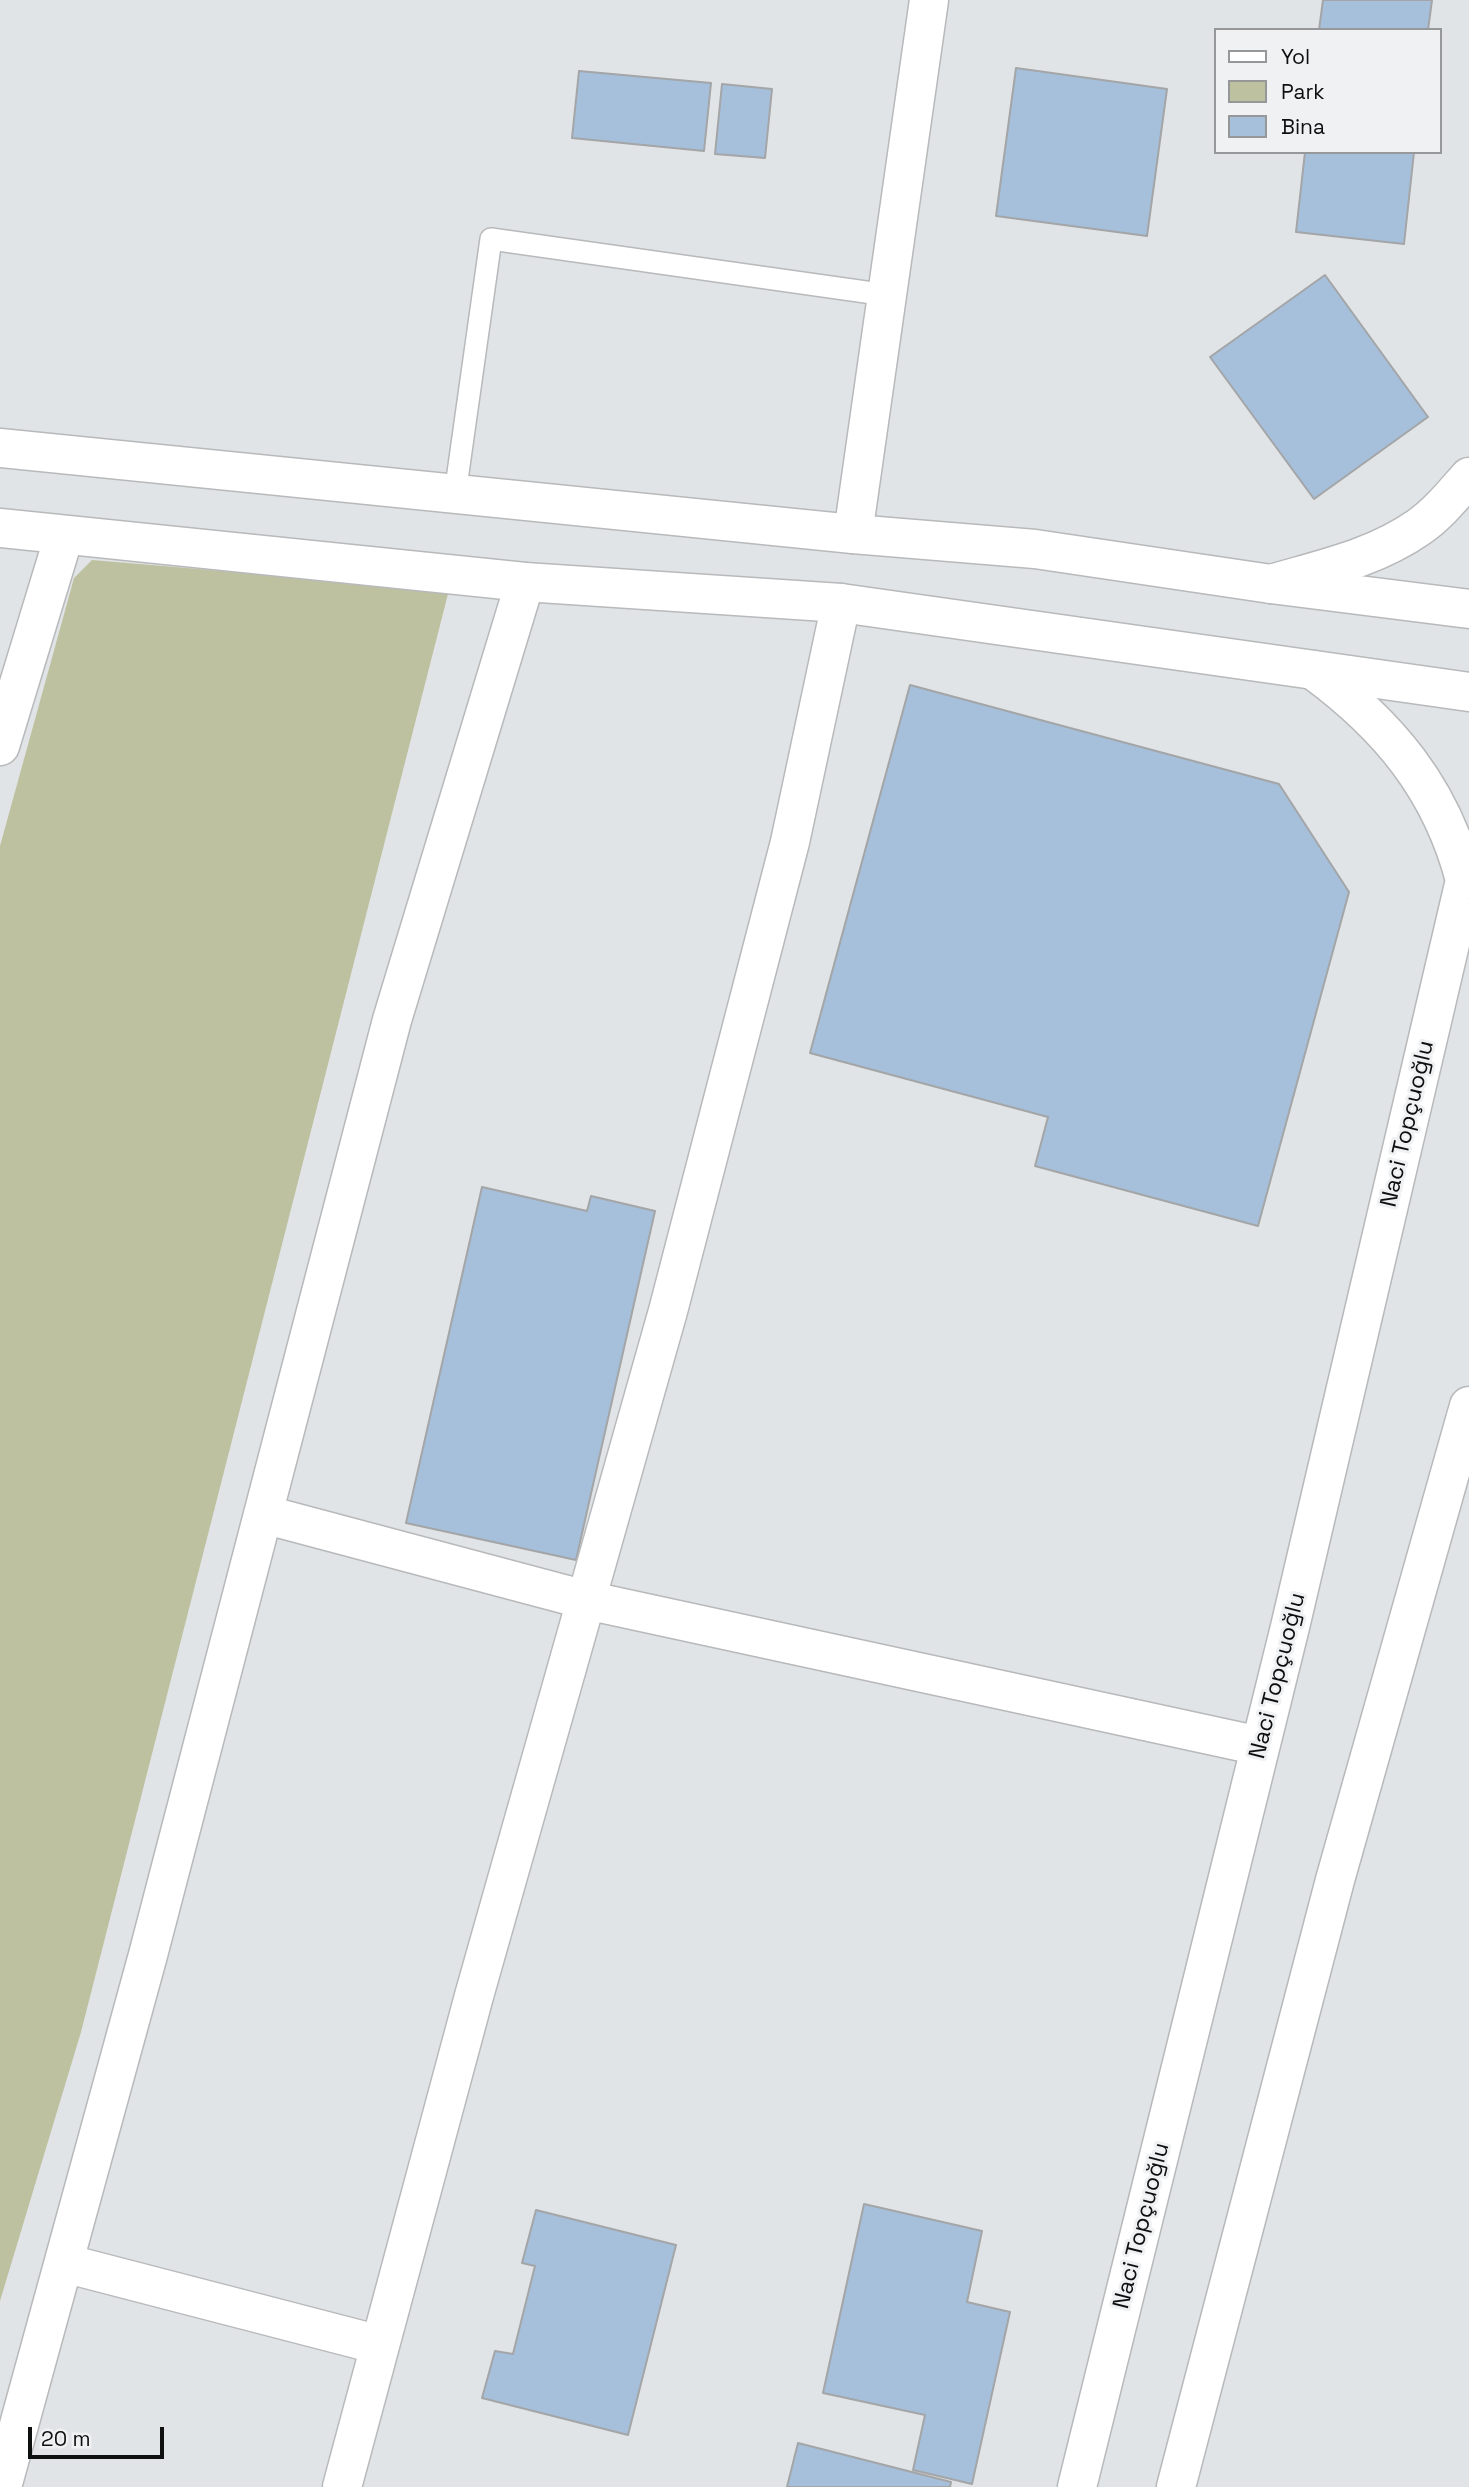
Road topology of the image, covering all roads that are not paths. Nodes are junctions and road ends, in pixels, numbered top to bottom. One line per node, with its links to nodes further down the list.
1 (929, 0): 2 (street)
2 (887, 295): 5 (lane); 7 (street)
3 (0, 448): 5 (street)
4 (1469, 477): 10 (street)
5 (455, 494): 7 (street)
6 (0, 528): 8 (street)
7 (853, 534): 10 (street)
8 (64, 536): 9 (street); 15 (street)
9 (525, 582): 11 (street); 18 (street)
10 (1271, 584): 12 (street)
11 (841, 603): 13 (street); 19 (street)
12 (1469, 609)
13 (1313, 670): 14 (street); 16 (street)
14 (1469, 692)
15 (0, 746)
16 (1467, 871): 20 (street, Naci Topçuoğlu)
17 (1469, 1406): 26 (street)
18 (263, 1514): 19 (street); 21 (street)
19 (586, 1600): 20 (street); 22 (street)
20 (1261, 1746): 25 (street, Naci Topçuoğlu)
21 (64, 2263): 22 (street); 23 (street)
22 (380, 2345): 24 (street)
23 (2, 2487)
24 (342, 2487)
25 (1077, 2487)
26 (1176, 2487)

